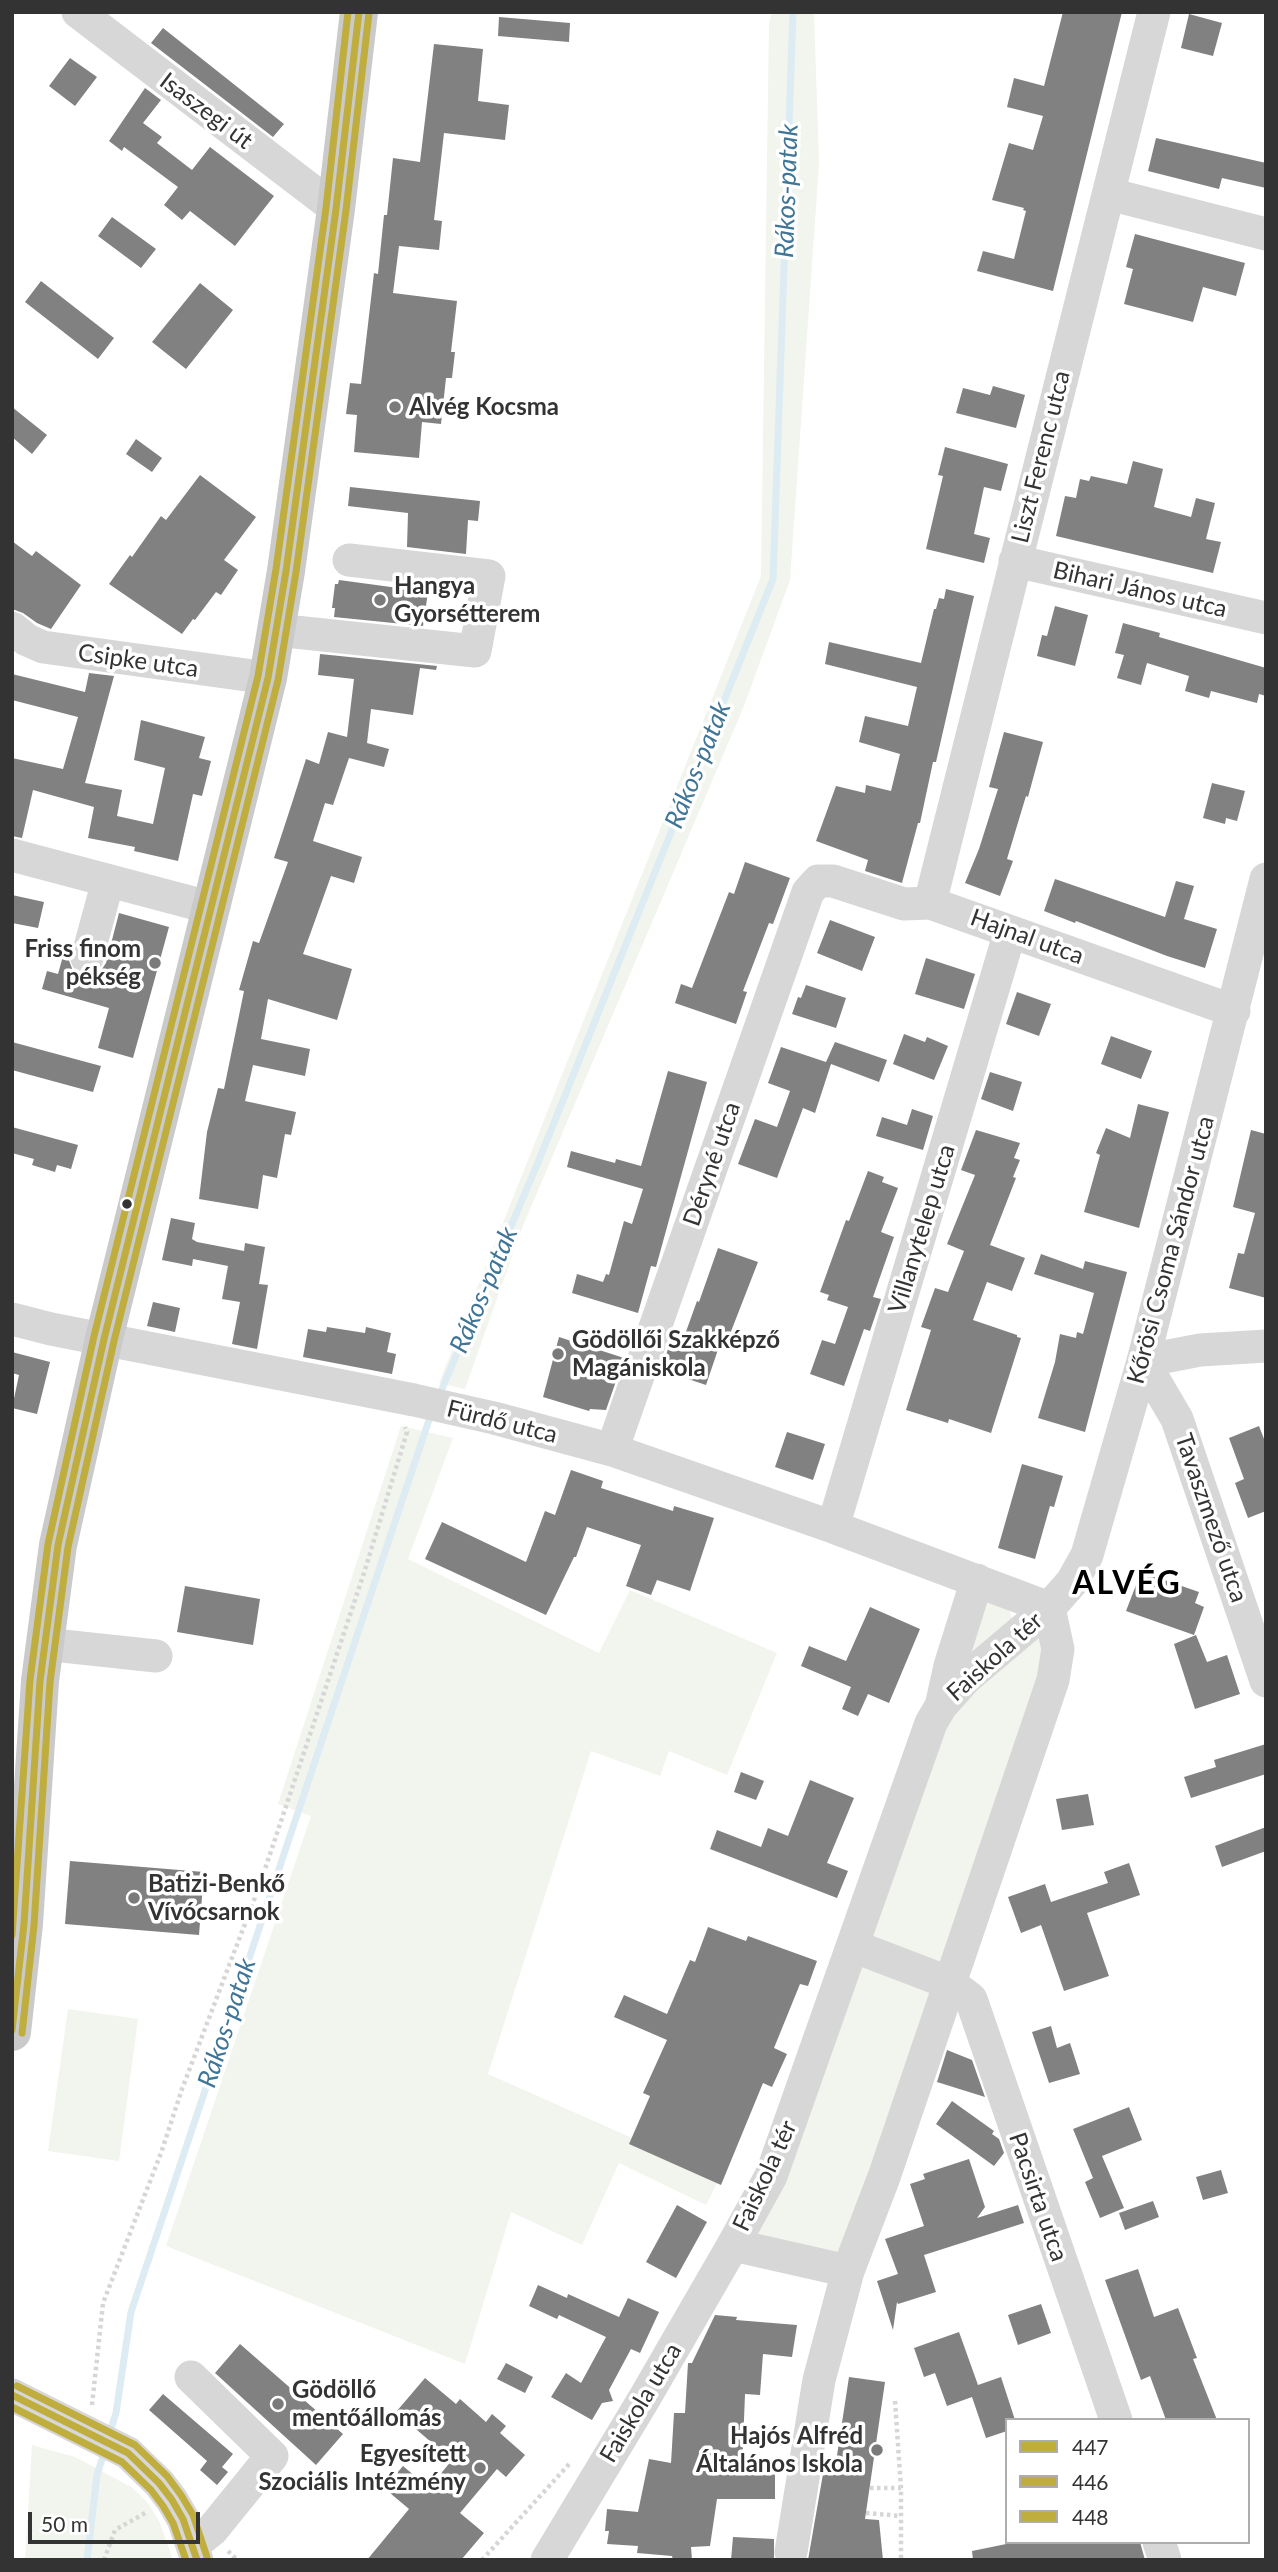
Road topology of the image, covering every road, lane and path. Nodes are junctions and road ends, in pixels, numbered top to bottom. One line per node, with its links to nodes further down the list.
1 (78, 12): 5 (street, Isaszegi út)
2 (359, 12): 5 (main road)
3 (1154, 12): 4 (street, Liszt Ferenc utca)
4 (1109, 194): 6 (street); 8 (street, Liszt Ferenc utca)
5 (336, 208): 11 (main road)
6 (1266, 234)
7 (349, 560): 11 (street)
8 (1015, 561): 9 (street, Bihari János utca); 17 (street, Liszt Ferenc utca)
9 (1266, 618)
10 (12, 628): 12 (street, Csipke utca)
11 (276, 630): 12 (main road)
12 (268, 678): 18 (main road)
13 (12, 855): 15 (street)
14 (1266, 880): 21 (street, Kőrösi Csoma Sándor utca)
15 (108, 881): 18 (street); 20 (street)
16 (818, 881): 17 (street, Hajnal utca); 27 (street, Déryné utca)
17 (930, 903): 19 (street, Hajnal utca)
18 (212, 908): 23 (main road)
19 (1010, 932): 21 (street, Hajnal utca); 28 (street, Villanytelep utca)
20 (87, 958)
21 (1234, 1011): 25 (street, Kőrösi Csoma Sándor utca)
22 (12, 1319): 23 (street, Fürdő utca)
23 (104, 1339): 26 (street, Fürdő utca); 31 (main road)
24 (1266, 1346): 25 (street)
25 (1143, 1361): 30 (street, Kőrösi Csoma Sándor utca); 33 (street, Tavaszmező utca)
26 (421, 1402): 27 (street, Fürdő utca); 44 (path)
27 (611, 1450): 28 (street, Fürdő utca)
28 (833, 1527): 29 (street, Fürdő utca)
29 (977, 1580): 30 (street, Faiskola tér); 34 (street, Faiskola tér)
30 (1049, 1608): 34 (street, Faiskola tér); 36 (street, Faiskola tér)
31 (44, 1644): 32 (street); 37 (main road)
32 (156, 1656)
33 (1266, 1681)
34 (941, 1706): 35 (street, Faiskola tér)
35 (853, 1946): 36 (street); 38 (street, Faiskola tér)
36 (950, 1983): 39 (street, Faiskola tér); 43 (street, Pacsirta utca)
37 (12, 2032)
38 (733, 2245): 39 (street, Faiskola tér); 55 (street, Faiskola utca)
39 (848, 2271): 52 (street)
40 (191, 2376): 51 (street)
41 (12, 2395): 44 (street)
42 (895, 2401): 47 (path)
43 (1115, 2418)
44 (102, 2432): 51 (street)
45 (575, 2458): 54 (path)
46 (870, 2488): 47 (path)
47 (901, 2488): 50 (path)
48 (156, 2509): 53 (path)
49 (866, 2512): 50 (path)
50 (901, 2516): 56 (path)
51 (195, 2552)
52 (791, 2552)
53 (104, 2560)
54 (482, 2560)
55 (547, 2560)
56 (901, 2560)

